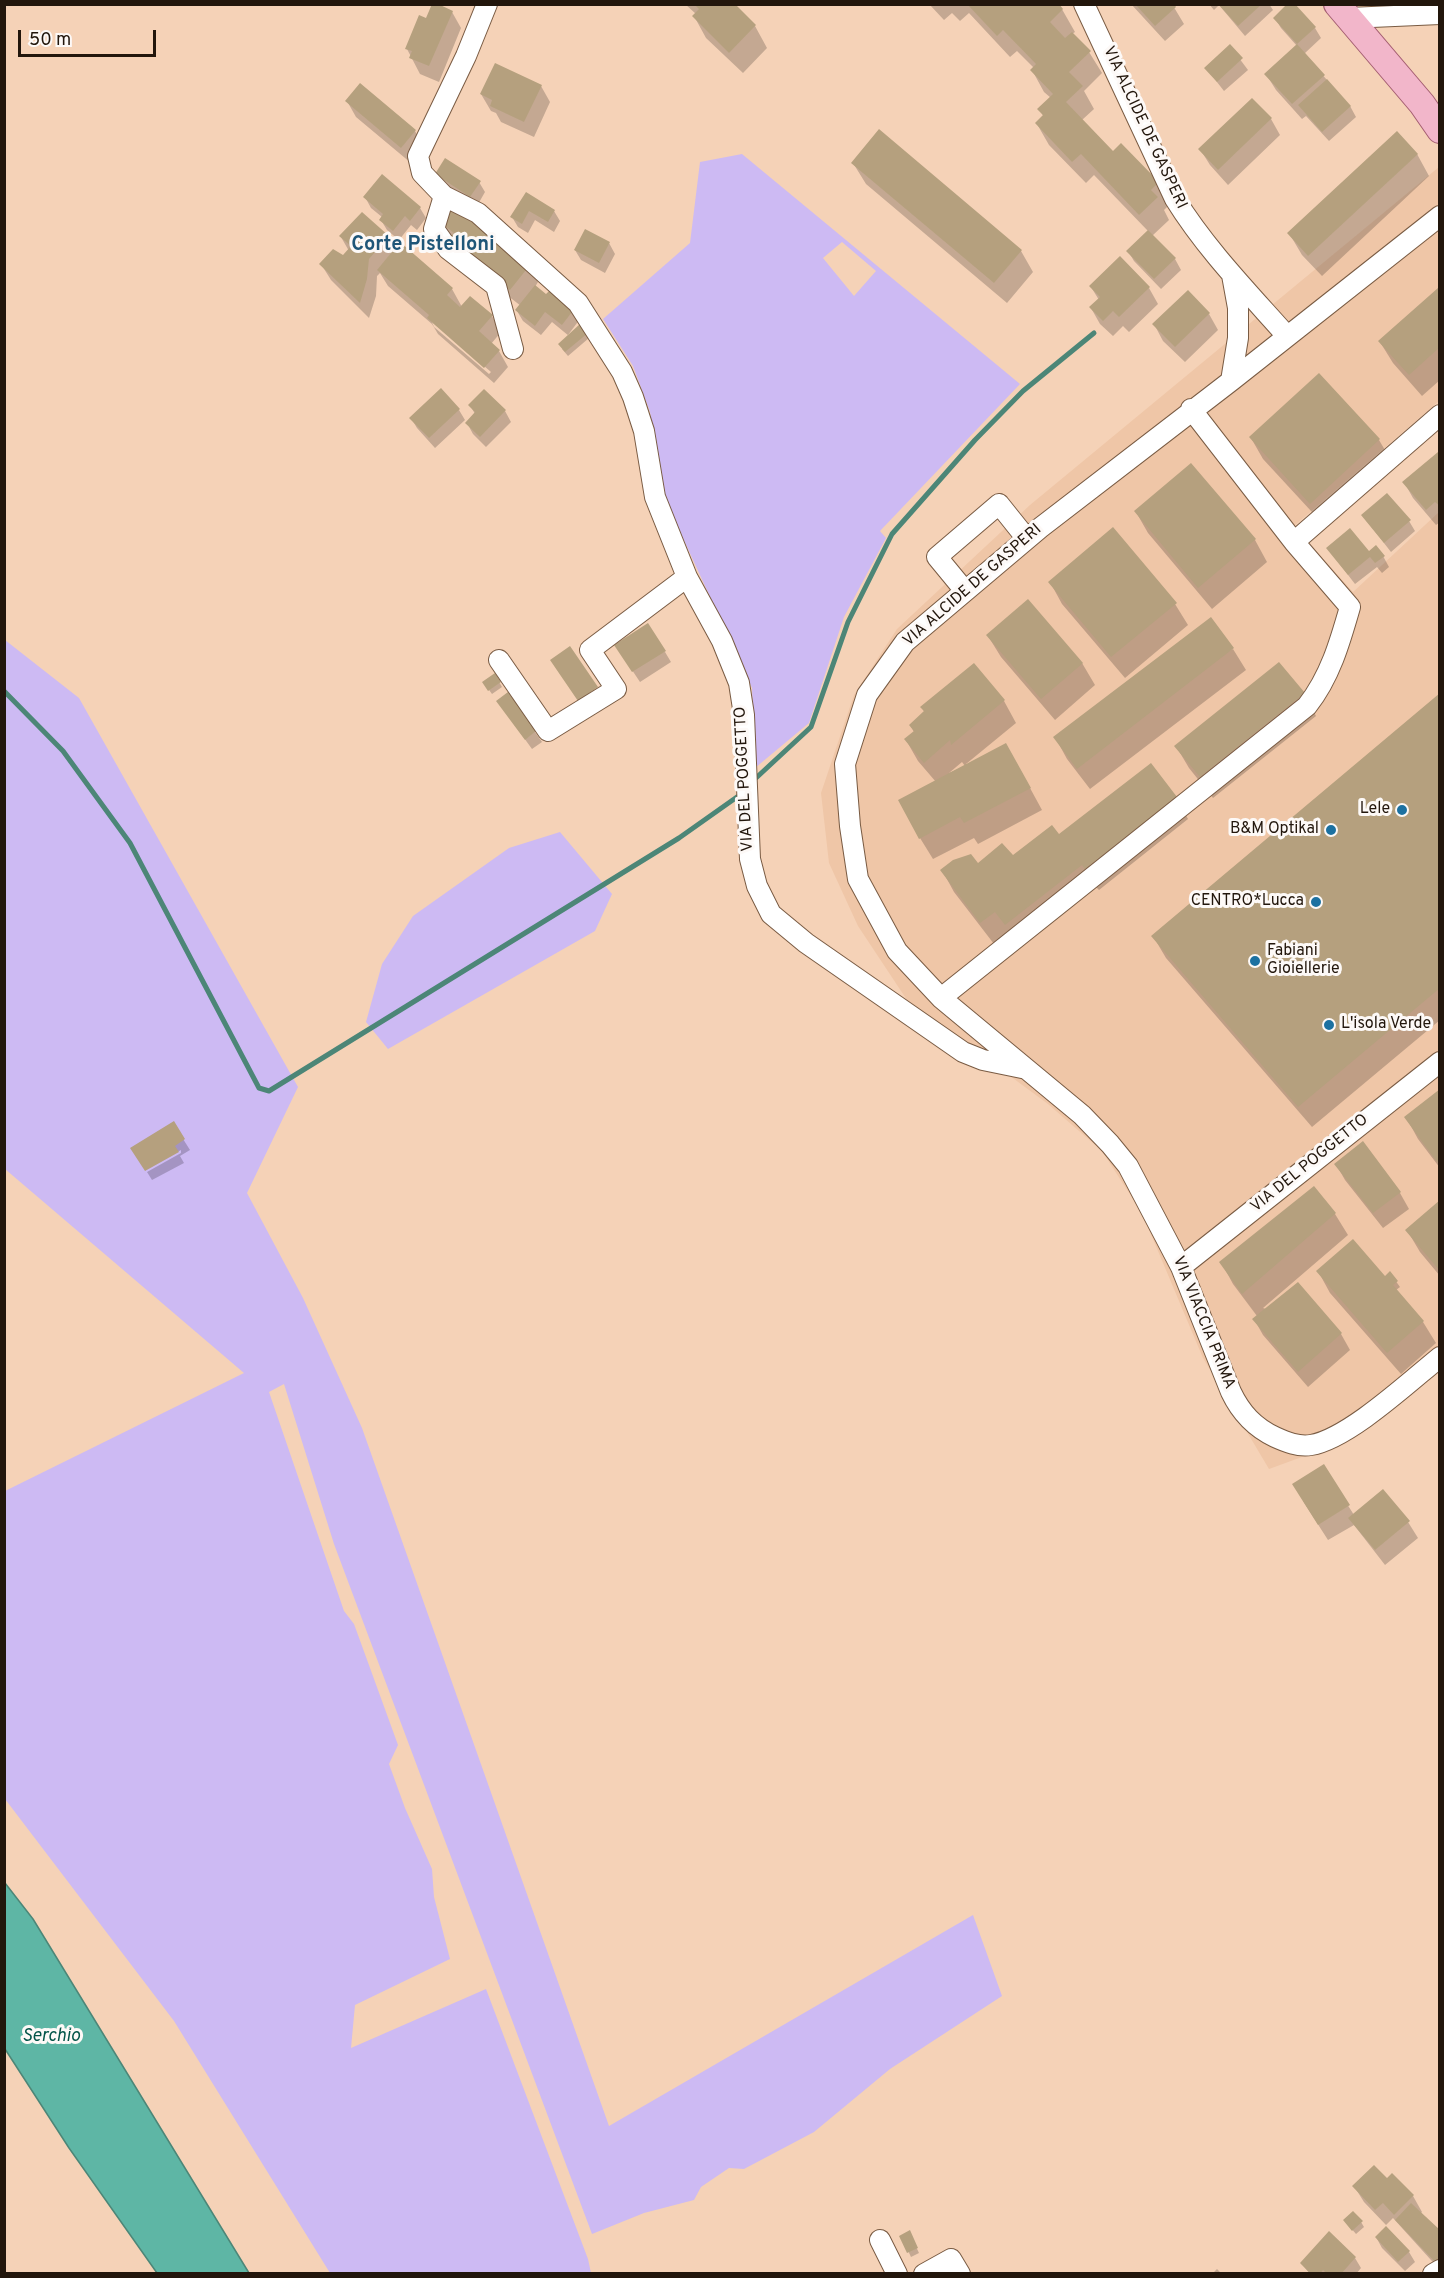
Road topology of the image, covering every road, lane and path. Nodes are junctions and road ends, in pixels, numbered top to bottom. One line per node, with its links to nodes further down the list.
1 (488, 4): 7 (street, VIA DEL POGGETTO)
2 (1084, 4): 9 (street, VIA ALCIDE DE GASPERI)
3 (1343, 11): 4 (street); 5 (main road)
4 (1440, 14)
5 (1431, 112): 6 (main road)
6 (1440, 130)
7 (444, 196): 11 (street); 17 (street, VIA DEL POGGETTO)
8 (1440, 216): 10 (street, VIA ALCIDE DE GASPERI)
9 (1232, 275): 10 (street, VIA ALCIDE DE GASPERI); 12 (street, VIA ALCIDE DE GASPERI)
10 (1287, 336): 12 (street, VIA ALCIDE DE GASPERI)
11 (513, 349)
12 (1231, 381): 13 (street, VIA ALCIDE DE GASPERI)
13 (1191, 409): 15 (street, VIA ALCIDE DE GASPERI); 16 (street)
14 (1440, 415): 16 (street)
15 (1027, 539): 18 (street, VIA ALCIDE DE GASPERI); 18 (street)
16 (1294, 542): 20 (street)
17 (687, 577): 19 (street); 22 (street, VIA DEL POGGETTO)
18 (965, 591): 20 (street, VIA ALCIDE DE GASPERI)
19 (499, 660)
20 (941, 998): 22 (street, VIA ALCIDE DE GASPERI)
21 (1440, 1062): 23 (street, VIA DEL POGGETTO)
22 (1018, 1063): 23 (street, VIA VIACCIA PRIMA)
23 (1181, 1268): 24 (street, VIA VIACCIA PRIMA)
24 (1440, 1358)
25 (880, 2240): 27 (street)
26 (1440, 2270): 30 (street)
27 (897, 2274)
28 (924, 2274): 29 (street)
29 (960, 2274)
30 (1433, 2274)

